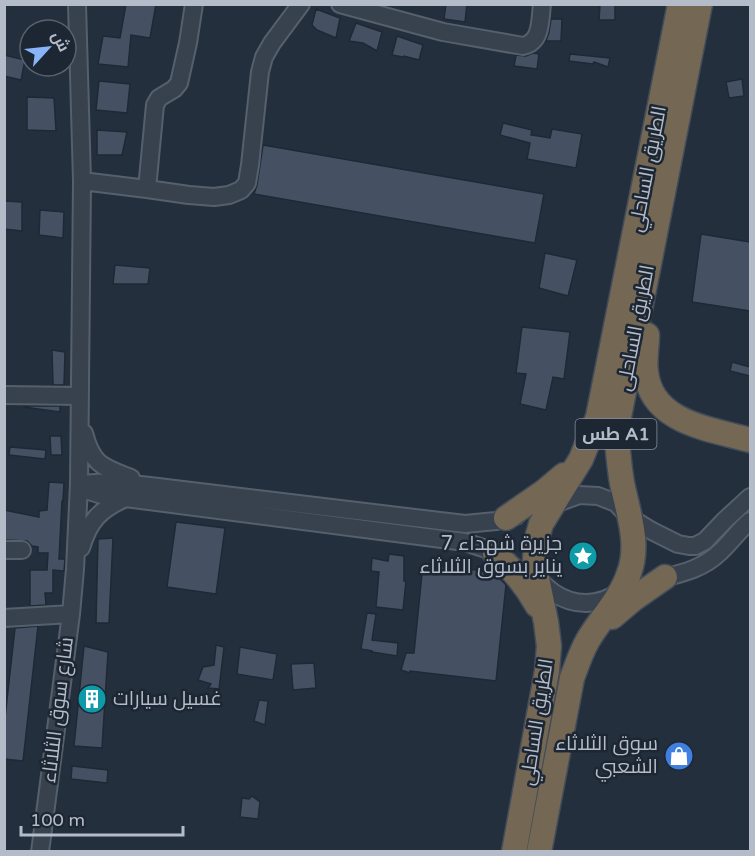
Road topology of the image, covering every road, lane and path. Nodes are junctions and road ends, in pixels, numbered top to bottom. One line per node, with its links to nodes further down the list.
1 (77, 4): 8 (street)
2 (194, 4): 9 (street)
3 (302, 4): 9 (street)
4 (340, 4): 5 (street)
5 (542, 4)
6 (680, 4): 15 (highway, الطريق الساحلي)
7 (700, 4): 10 (highway, الطريق الساحلى / طس A1)
8 (82, 181): 9 (street); 12 (street)
9 (147, 189)
10 (651, 252): 14 (highway); 21 (highway, الطريق الساحلى / طس A1)
11 (4, 395): 12 (street)
12 (80, 396): 13 (street)
13 (81, 417): 16 (street); 17 (street)
14 (750, 440)
15 (581, 459): 20 (highway, الطريق الساحلي); 22 (highway)
16 (79, 486): 17 (street); 19 (street); 27 (street)
17 (150, 486): 22 (street)
18 (750, 497): 21 (street)
19 (127, 498): 26 (street); 27 (street)
20 (553, 504): 21 (street); 22 (street); 28 (highway, الطريق الساحلي)
21 (629, 517): 30 (highway, الطريق الساحلى / طس A1)
22 (506, 518)
23 (750, 521): 29 (street)
24 (4, 550): 25 (street)
25 (22, 550)
26 (495, 554): 28 (street); 33 (highway)
27 (75, 569): 31 (street, شارع سوق الثلاثاء)
28 (537, 578): 30 (street); 33 (highway, الطريق الساحلي)
29 (665, 578): 30 (street); 34 (highway)
30 (622, 590): 34 (highway, الطريق الساحلى / طس A1)
31 (71, 614): 32 (street); 35 (street, شارع سوق الثلاثاء)
32 (4, 618)
33 (546, 622): 36 (highway, الطريق الساحلي)
34 (588, 639): 37 (highway, الطريق الساحلى / طس A1)
35 (40, 852)
36 (514, 852)
37 (539, 852)

